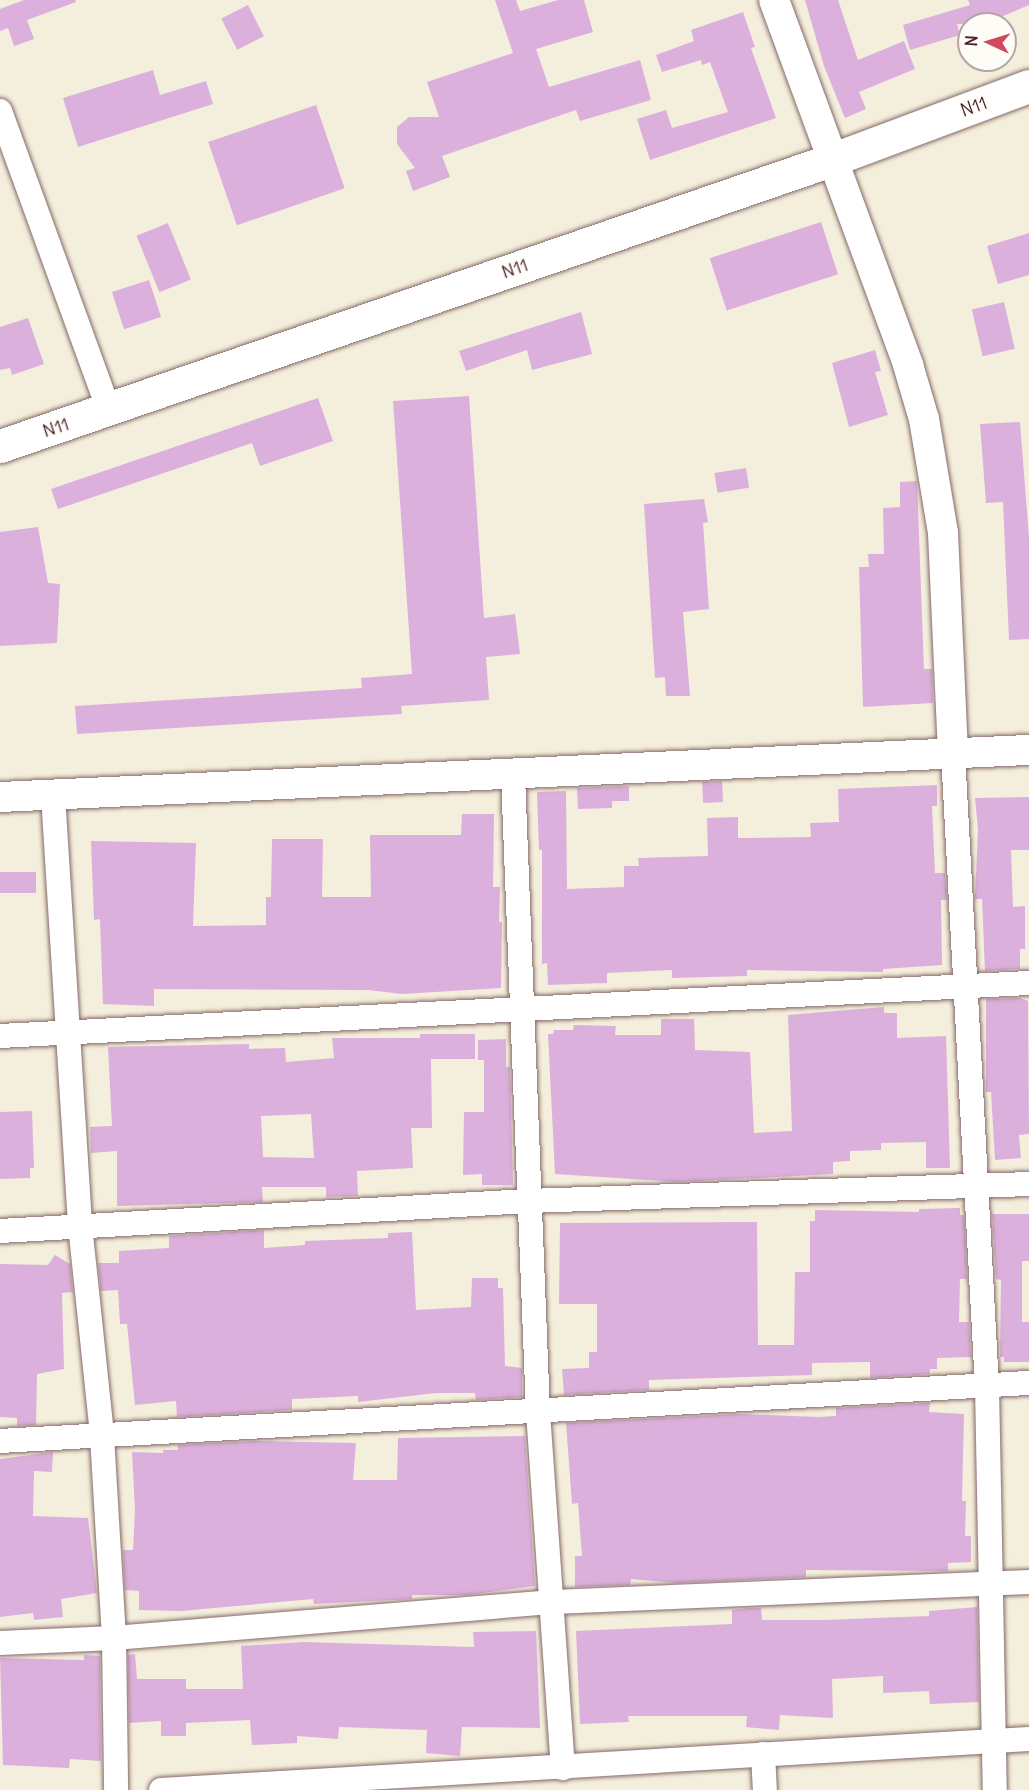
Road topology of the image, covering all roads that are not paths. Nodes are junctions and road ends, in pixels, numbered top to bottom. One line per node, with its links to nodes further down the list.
1 (774, 0): 4 (street)
2 (1029, 86): 4 (main road, N11)
3 (0, 111): 5 (street)
4 (831, 160): 5 (main road, N11); 8 (street)
5 (110, 410): 6 (main road, N11)
6 (0, 446)
7 (1029, 750): 8 (street)
8 (954, 753): 9 (street); 13 (street)
9 (513, 776): 10 (street); 14 (street)
10 (53, 795): 11 (street); 15 (street)
11 (0, 797)
12 (1029, 983): 13 (street)
13 (968, 988): 14 (street); 18 (street)
14 (524, 1007): 15 (street); 19 (street)
15 (69, 1034): 16 (street); 20 (street)
16 (0, 1036)
17 (1029, 1184): 18 (street)
18 (976, 1188): 19 (street); 23 (street)
19 (528, 1201): 20 (street); 24 (street)
20 (80, 1225): 21 (street); 25 (street)
21 (0, 1231)
22 (1029, 1383): 23 (street)
23 (987, 1386): 24 (street); 28 (street)
24 (538, 1412): 25 (street); 29 (street)
25 (102, 1436): 26 (street); 30 (street)
26 (0, 1441)
27 (1029, 1582): 28 (street)
28 (994, 1585): 29 (street); 33 (street)
29 (554, 1602): 30 (street); 35 (street)
30 (114, 1638): 31 (street); 36 (street)
31 (0, 1643)
32 (1029, 1739): 33 (street)
33 (995, 1740): 34 (street); 39 (street)
34 (763, 1754): 35 (street); 38 (street)
35 (552, 1776): 37 (street)
36 (116, 1790)
37 (160, 1790)
38 (765, 1790)
39 (995, 1790)

